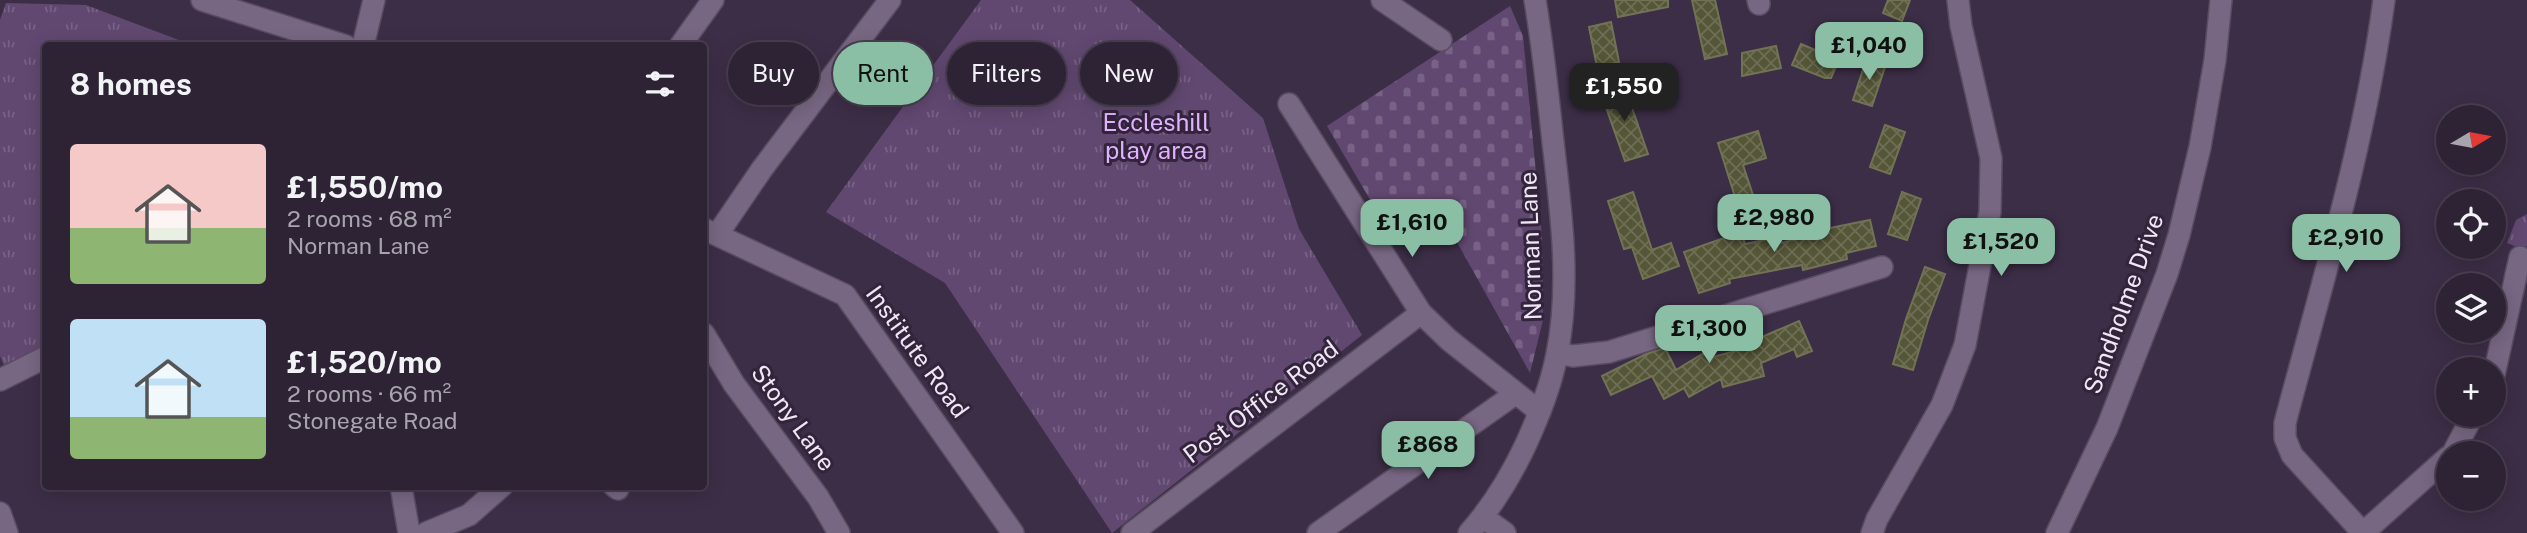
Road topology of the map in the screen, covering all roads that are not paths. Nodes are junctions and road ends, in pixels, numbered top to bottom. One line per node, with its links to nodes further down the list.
1 (202, 0): 11 (street)
2 (374, 0): 12 (street)
3 (713, 0): 13 (street)
4 (890, 0): 15 (street)
5 (1382, 0): 10 (street)
6 (1535, 0): 20 (street, Norman Lane)
7 (1958, 0): 40 (street)
8 (2221, 0): 41 (street, Sandholme Drive)
9 (2384, 0): 42 (street)
10 (1441, 40)
11 (331, 42)
12 (364, 42)
13 (683, 42)
14 (1289, 104): 18 (street)
15 (710, 232): 35 (street, Institute Road)
16 (2520, 257): 21 (street)
17 (1882, 267): 20 (street)
18 (1421, 313): 24 (street); 36 (street, Post Office Road)
19 (707, 339): 34 (street, Stony Lane)
20 (1558, 353): 25 (street, Norman Lane)
21 (2498, 357)
22 (42, 358): 23 (street)
23 (3, 370)
24 (1515, 394): 25 (street); 37 (street)
25 (1540, 412): 30 (street, Norman Lane)
26 (2436, 468): 42 (street)
27 (402, 490): 32 (street)
28 (497, 490): 33 (street)
29 (0, 513): 31 (street)
30 (1483, 517): 38 (street, Norman Lane); 39 (street)
31 (7, 533)
32 (409, 533)
33 (426, 533)
34 (839, 533)
35 (1013, 533)
36 (1132, 533)
37 (1318, 533)
38 (1469, 533)
39 (1505, 533)
40 (1872, 533)
41 (2057, 533)
42 (2363, 533)

